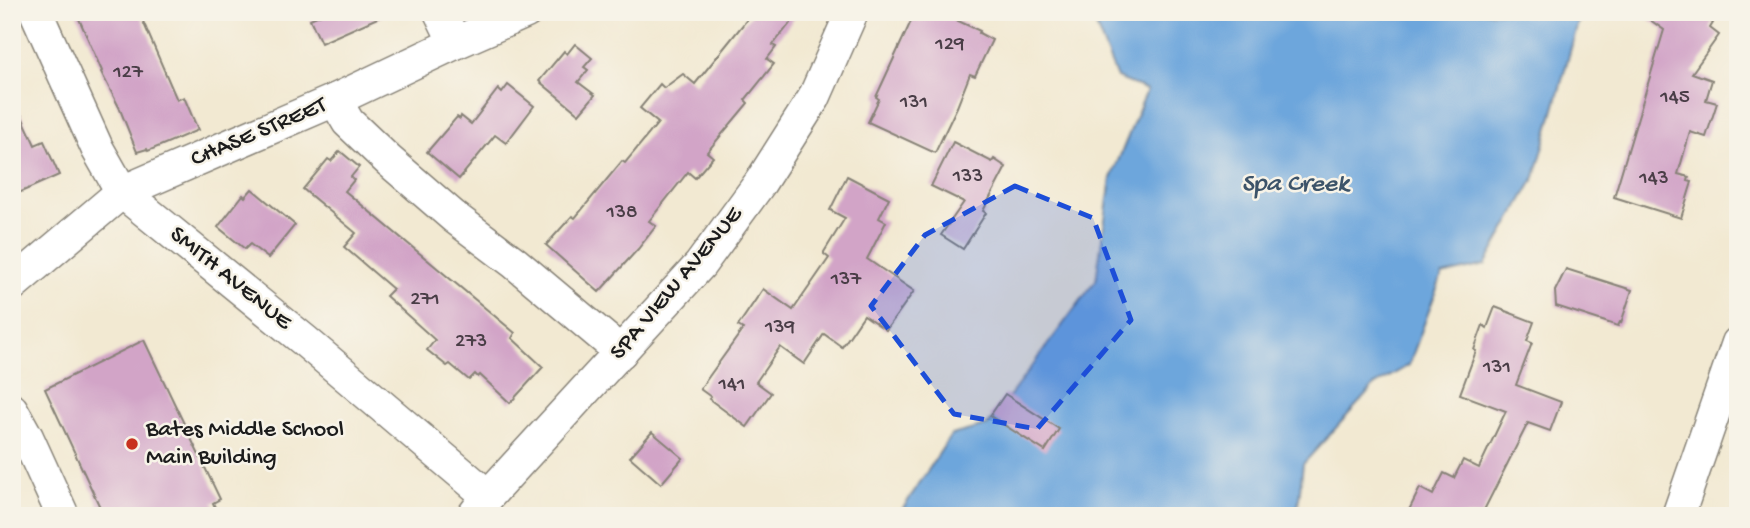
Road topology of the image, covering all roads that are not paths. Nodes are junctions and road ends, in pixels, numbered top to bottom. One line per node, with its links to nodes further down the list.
1 (36, 12): 7 (street, SMITH AVENUE)
2 (440, 12): 5 (street)
3 (526, 12): 5 (street, CHASE STREET)
4 (852, 12): 10 (street, SPA VIEW AVENUE)
5 (455, 43): 6 (street, CHASE STREET)
6 (335, 100): 7 (street, CHASE STREET); 10 (street)
7 (122, 192): 8 (street, CHASE STREET); 12 (street, SMITH AVENUE)
8 (12, 285)
9 (1738, 342): 14 (street)
10 (621, 352): 12 (street, SPA VIEW AVENUE)
11 (17, 431): 13 (street)
12 (481, 506)
13 (63, 516)
14 (1678, 516)

